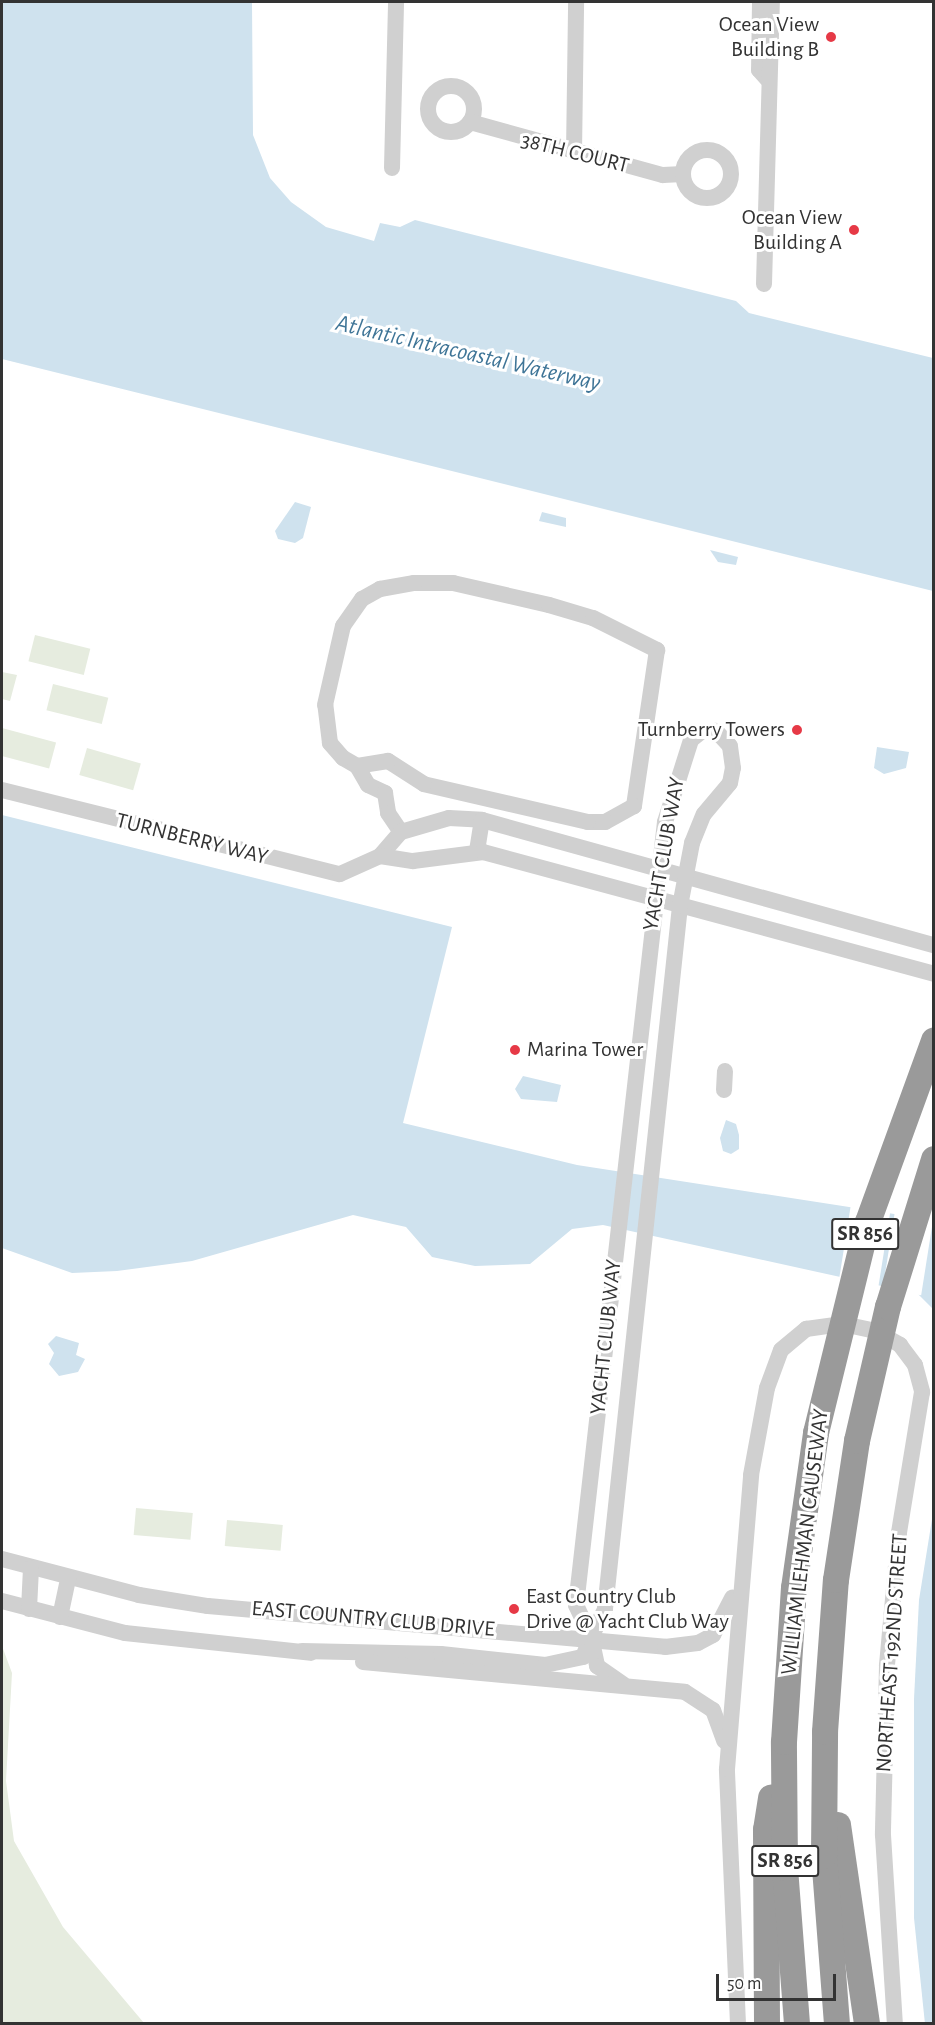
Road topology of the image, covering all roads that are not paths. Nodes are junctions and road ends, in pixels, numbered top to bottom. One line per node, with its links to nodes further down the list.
1 (396, 2): 8 (street)
2 (576, 2): 7 (street)
3 (760, 2): 5 (street)
4 (772, 2): 5 (street)
5 (767, 79): 10 (street)
6 (470, 122): 7 (street, 38TH COURT)
7 (574, 153): 9 (street, 38TH COURT)
8 (392, 168)
9 (683, 174)
10 (764, 284)
11 (357, 766): 11 (street); 14 (street)
12 (2, 790): 16 (street, TURNBERRY WAY)
13 (482, 820): 14 (street); 15 (street); 17 (street)
14 (401, 832): 16 (street, TURNBERRY WAY)
15 (477, 851): 16 (street); 19 (street)
16 (380, 856)
17 (658, 870): 18 (street); 18 (street, YACHT CLUB WAY); 19 (street, YACHT CLUB WAY)
18 (686, 878): 20 (street); 21 (street, YACHT CLUB WAY)
19 (654, 899): 21 (street); 36 (street, YACHT CLUB WAY)
20 (803, 905): 22 (street); 23 (street)
21 (680, 906): 22 (street); 36 (street, YACHT CLUB WAY)
22 (794, 933): 24 (street)
23 (933, 947): 24 (street)
24 (929, 971)
25 (933, 1041): 39 (highway, WILLIAM LEHMAN CAUSEWAY / SR 856, bridge)
26 (725, 1071): 27 (street)
27 (724, 1090)
28 (933, 1160): 40 (highway, WILLIAM LEHMAN CAUSEWAY / SR 856, bridge)
29 (2, 1559): 30 (street, EAST COUNTRY CLUB DRIVE)
30 (31, 1569): 32 (street, EAST COUNTRY CLUB DRIVE); 34 (street)
31 (739, 1571): 36 (street, EAST COUNTRY CLUB DRIVE); 41 (street, NORTHEAST 192ND STREET); 47 (street, NORTHEAST 192ND STREET)
32 (68, 1578): 35 (street); 36 (street, EAST COUNTRY CLUB DRIVE)
33 (2, 1601): 34 (street, EAST COUNTRY CLUB DRIVE)
34 (29, 1609): 35 (street, EAST COUNTRY CLUB DRIVE)
35 (60, 1617): 37 (street, EAST COUNTRY CLUB DRIVE)
36 (591, 1637): 37 (street); 38 (street)
37 (302, 1652): 38 (street, EAST COUNTRY CLUB DRIVE)
38 (623, 1684): 41 (street, EAST COUNTRY CLUB DRIVE)
39 (786, 1698): 43 (highway); 44 (highway, WILLIAM LEHMAN CAUSEWAY / SR 856)
40 (825, 1732): 45 (highway, WILLIAM LEHMAN CAUSEWAY / SR 856); 46 (highway)
41 (727, 1769): 42 (street, NORTHEAST 192ND STREET)
42 (738, 2024)
43 (767, 2024)
44 (797, 2024)
45 (837, 2024)
46 (867, 2024)
47 (895, 2024)

